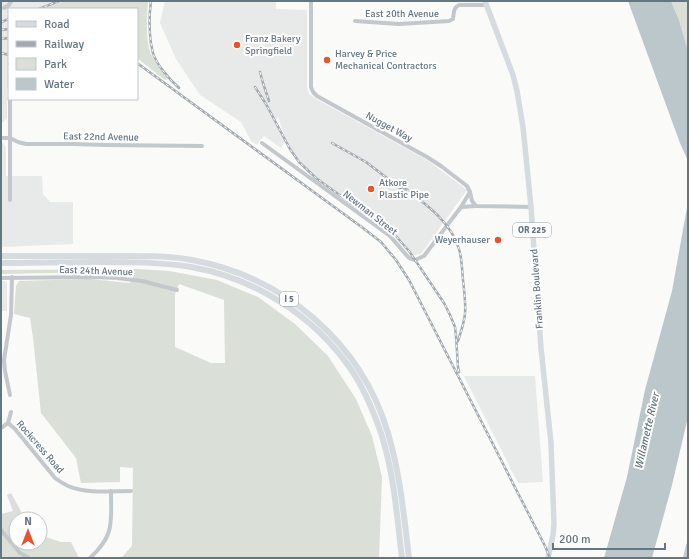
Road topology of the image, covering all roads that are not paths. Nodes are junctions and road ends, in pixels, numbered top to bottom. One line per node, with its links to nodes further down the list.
1 (11, 1): 4 (street)
2 (312, 1): 11 (street, Nugget Way)
3 (486, 3): 5 (street, East 20th Avenue); 15 (main road, Franklin Boulevard / OR 225)
4 (4, 8)
5 (355, 21)
6 (10, 100): 8 (street)
7 (1, 138): 8 (street, East 22nd Avenue)
8 (10, 138): 10 (street, East 22nd Avenue); 12 (street)
9 (262, 142): 14 (street, Newman Street)
10 (202, 146)
11 (470, 192): 13 (street, Nugget Way); 14 (street)
12 (10, 200)
13 (476, 206): 14 (street); 15 (street)
14 (461, 207)
15 (531, 207): 34 (main road, Franklin Boulevard / OR 225)
16 (3, 256): 33 (highway, I 5)
17 (1, 263): 32 (highway, I 5)
18 (12, 277): 19 (street, East 24th Avenue); 20 (street, East 24th Avenue); 21 (street)
19 (1, 278)
20 (177, 290)
21 (3, 359): 22 (street)
22 (10, 396)
23 (11, 412): 24 (street)
24 (8, 423): 25 (street); 26 (street, Rockcress Road)
25 (1, 428)
26 (111, 491): 27 (street, Rockcress Road); 31 (street)
27 (131, 491)
28 (1, 530): 30 (street)
29 (688, 545): 35 (street)
30 (29, 558)
31 (90, 558)
32 (402, 558)
33 (409, 558)
34 (548, 558)
35 (685, 558)

